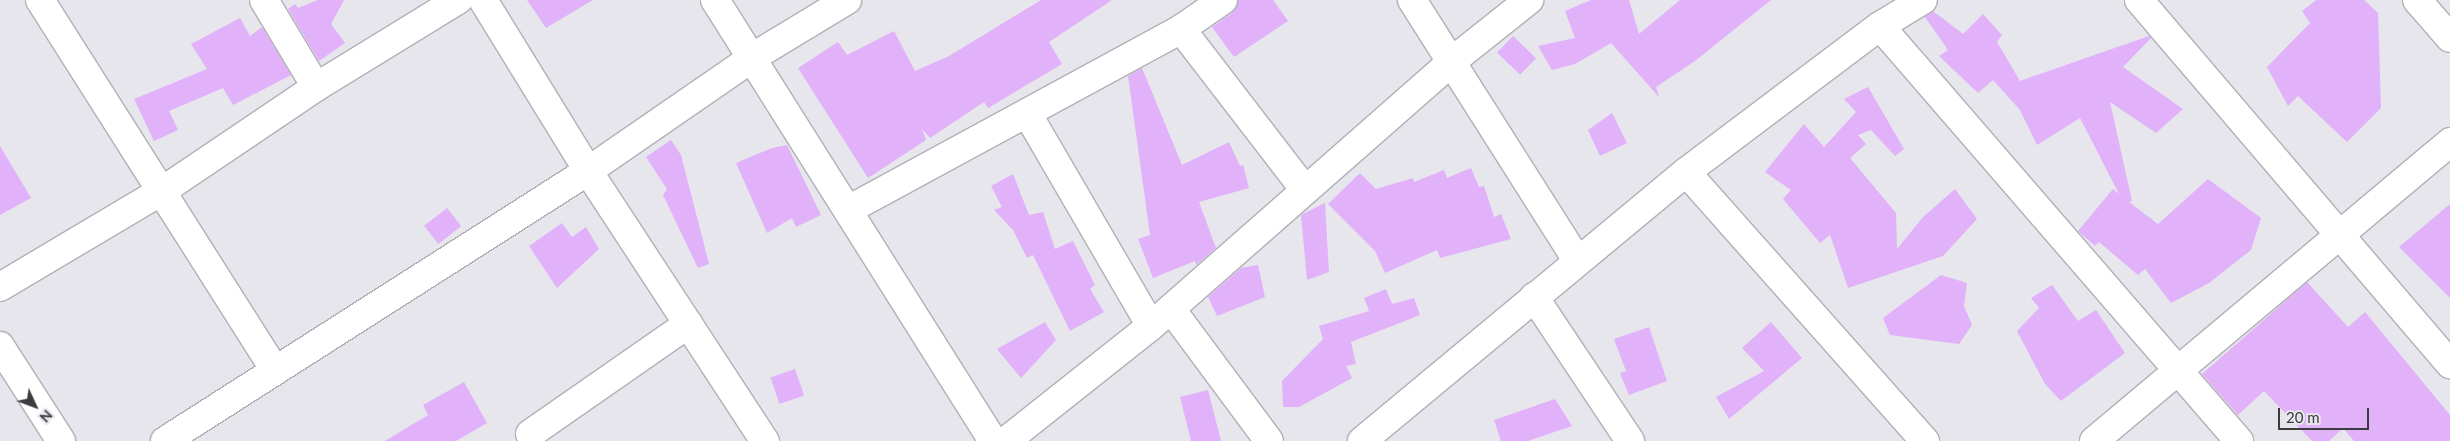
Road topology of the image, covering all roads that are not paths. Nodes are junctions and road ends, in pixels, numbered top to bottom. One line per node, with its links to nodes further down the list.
1 (40, 0): 24 (street)
2 (264, 0): 18 (street)
3 (458, 0): 18 (street)
4 (483, 0): 21 (street)
5 (715, 0): 16 (street)
6 (847, 0): 16 (street)
7 (1223, 0): 14 (street)
8 (1412, 0): 17 (street)
9 (1528, 0): 17 (street)
10 (1923, 0): 13 (street)
11 (2139, 0): 26 (street)
12 (2417, 0): 15 (street)
13 (1880, 26): 22 (street); 34 (street)
14 (1181, 29): 19 (street); 23 (street)
15 (2450, 38)
16 (753, 57): 21 (street); 25 (street)
17 (1451, 62): 23 (street); 27 (street)
18 (316, 87): 24 (street)
19 (1027, 113): 25 (street); 30 (street)
20 (2450, 142): 26 (street)
21 (588, 171): 31 (street); 35 (street)
22 (1686, 172): 27 (street); 45 (street)
23 (1306, 190): 30 (street)
24 (162, 191): 28 (street); 35 (street)
25 (848, 210): 41 (street)
26 (2342, 234): 33 (street); 34 (street)
27 (1577, 260): 29 (street)
28 (0, 288)
29 (1534, 297): 37 (street); 44 (street)
30 (1161, 317): 42 (street); 43 (street)
31 (688, 324): 36 (street); 40 (street)
32 (0, 346): 38 (street)
33 (2450, 364)
34 (2177, 368): 46 (street); 47 (street)
35 (275, 370): 39 (street)
36 (526, 439)
37 (1369, 439)
38 (61, 441)
39 (165, 441)
40 (765, 441)
41 (992, 441)
42 (1006, 441)
43 (1269, 441)
44 (1630, 441)
45 (1925, 441)
46 (2094, 441)
47 (2239, 441)

